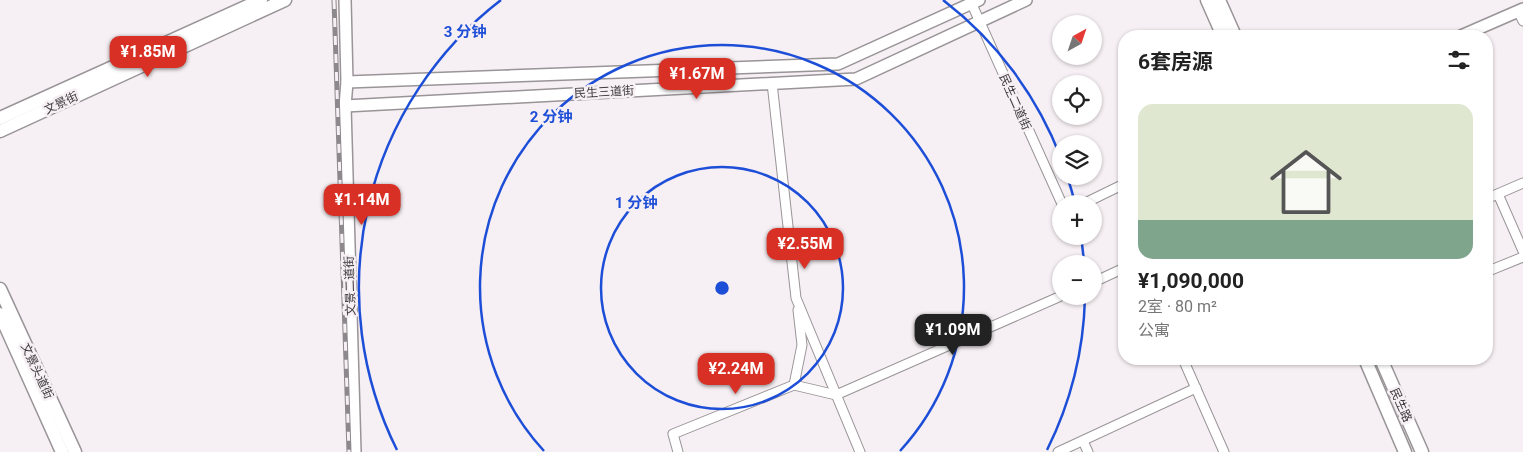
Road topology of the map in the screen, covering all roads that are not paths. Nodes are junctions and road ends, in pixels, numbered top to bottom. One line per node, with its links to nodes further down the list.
1 (261, 0): 16 (main road, 文景街)
2 (285, 0): 17 (main road, 文景街)
3 (345, 0): 13 (street, 文景二道街)
4 (1026, 0): 9 (street, 民生三道街)
5 (1207, 0): 10 (main road)
6 (1219, 0): 11 (main road)
7 (974, 1): 9 (street, 民生二道街); 13 (street, 民生三道街)
8 (1521, 14): 12 (street)
9 (979, 21): 14 (street, 民生三道街); 21 (street, 民生二道街)
10 (1220, 30)
11 (1232, 30)
12 (1477, 30)
13 (347, 82): 15 (street, 文景二道街)
14 (772, 83): 15 (street, 民生三道街); 30 (street)
15 (345, 106): 42 (street, 文景二道街)
16 (0, 118)
17 (0, 131)
18 (1523, 183): 20 (street)
19 (1118, 187): 22 (street)
20 (1498, 194): 23 (street); 24 (street)
21 (1058, 195)
22 (1101, 195)
23 (1493, 196)
24 (1523, 251)
25 (1523, 257): 26 (street)
26 (1493, 269)
27 (1118, 271): 28 (street)
28 (1102, 278)
29 (0, 289): 41 (main road, 文景头道街)
30 (796, 298): 36 (street); 38 (street)
31 (1052, 300): 38 (street)
32 (0, 314): 40 (main road, 文景头道街)
33 (1185, 365): 37 (street)
34 (1368, 365): 48 (main road, 民生路)
35 (1383, 365): 49 (main road, 民生路)
36 (794, 385): 38 (street); 43 (street)
37 (1196, 388): 39 (street); 47 (street)
38 (836, 395): 44 (street)
39 (1083, 440): 45 (street); 46 (street)
40 (62, 452)
41 (74, 452)
42 (355, 452)
43 (678, 452)
44 (860, 452)
45 (1058, 452)
46 (1088, 452)
47 (1224, 452)
48 (1406, 452)
49 (1422, 452)

